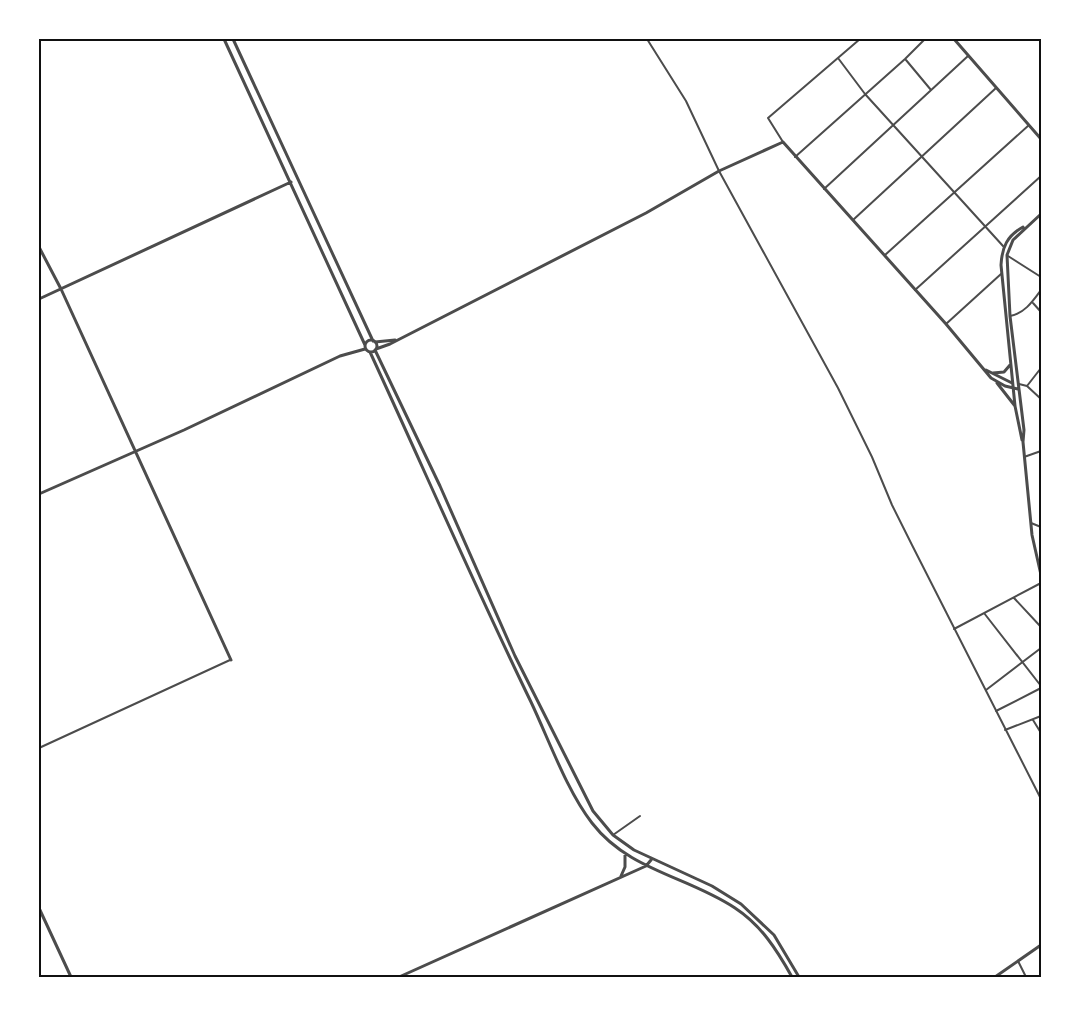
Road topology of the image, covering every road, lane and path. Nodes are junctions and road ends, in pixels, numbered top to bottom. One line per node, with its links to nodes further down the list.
1 (225, 39): 21 (street)
2 (233, 39): 43 (street)
3 (647, 39): 19 (street)
4 (860, 39): 8 (street)
5 (925, 39): 9 (street)
6 (954, 39): 7 (street)
7 (968, 56): 10 (street); 11 (street)
8 (838, 58): 12 (street); 16 (street)
9 (905, 59): 11 (street); 12 (street)
10 (996, 88): 13 (street); 18 (street)
11 (931, 90): 14 (street)
12 (865, 94): 14 (street); 17 (street)
13 (1029, 125): 15 (street); 23 (street)
14 (894, 126): 18 (street); 22 (street)
15 (1041, 139)
16 (783, 142): 17 (street); 19 (street)
17 (795, 157): 22 (street)
18 (922, 157): 23 (street); 25 (street)
19 (719, 171): 42 (street); 72 (street)
20 (1041, 176): 27 (street)
21 (291, 182): 34 (street); 44 (street)
22 (824, 189): 25 (street)
23 (955, 193): 27 (street); 30 (street)
24 (1041, 214): 26 (street)
25 (853, 220): 30 (street)
26 (1029, 224): 28 (street); 31 (street)
27 (985, 226): 28 (street); 35 (street)
28 (1003, 246): 32 (street)
29 (39, 247): 34 (street)
30 (885, 255): 35 (street)
31 (1007, 255): 33 (street); 40 (street)
32 (1001, 274): 40 (street); 41 (street)
33 (1041, 277)
34 (61, 289): 37 (street); 62 (street)
35 (915, 290): 41 (street)
36 (1041, 290): 38 (street)
37 (39, 299)
38 (1032, 302): 39 (street); 40 (street)
39 (1041, 312)
40 (1008, 316): 47 (street); 52 (street)
41 (946, 324): 49 (street)
42 (397, 340): 43 (street); 45 (street)
43 (374, 341): 44 (street); 45 (street)
44 (365, 347): 46 (street); 62 (street)
45 (376, 349): 46 (street); 59 (street)
46 (370, 352): 60 (street)
47 (1010, 363): 50 (street); 52 (street)
48 (1041, 368): 53 (street)
49 (984, 369): 50 (street); 51 (street)
50 (991, 373): 52 (street)
51 (996, 381): 54 (street); 57 (street)
52 (1015, 383): 53 (street); 54 (street); 55 (street)
53 (1027, 386): 56 (street)
54 (1013, 388): 55 (street); 57 (street)
55 (1018, 389): 58 (street)
56 (1041, 399)
57 (1015, 406): 58 (street)
58 (1023, 442): 63 (street)
59 (421, 445): 60 (street); 76 (street)
60 (415, 448): 77 (street)
61 (1041, 451): 63 (street)
62 (135, 452): 64 (street); 74 (street)
63 (1024, 458): 65 (street)
64 (39, 494)
65 (1031, 523): 66 (street); 67 (street)
66 (1041, 527)
67 (1041, 575)
68 (1041, 583): 69 (street)
69 (1014, 598): 70 (street); 71 (street)
70 (984, 613): 72 (street); 75 (street)
71 (1041, 627)
72 (954, 629): 79 (street)
73 (1041, 648): 75 (street)
74 (231, 660): 85 (street)
75 (1022, 663): 78 (street); 79 (street)
76 (528, 682): 77 (street); 88 (street)
77 (522, 685): 89 (street)
78 (1041, 687): 80 (street)
79 (986, 690): 80 (street)
80 (996, 711): 83 (street)
81 (1041, 716): 82 (street)
82 (1033, 719): 83 (street); 84 (street)
83 (1005, 730): 86 (street)
84 (1041, 733)
85 (39, 748)
86 (1041, 799)
87 (640, 816): 88 (street)
88 (613, 835): 90 (street)
89 (625, 855): 91 (street); 92 (street)
90 (651, 860): 91 (street); 96 (street)
91 (646, 866): 92 (street); 99 (street)
92 (620, 878): 98 (street)
93 (39, 908): 97 (street)
94 (1041, 945): 95 (street)
95 (1018, 961): 100 (street); 101 (street)
96 (798, 975): 99 (street)
97 (71, 977)
98 (399, 977)
99 (792, 977)
100 (994, 977)
101 (1026, 977)

